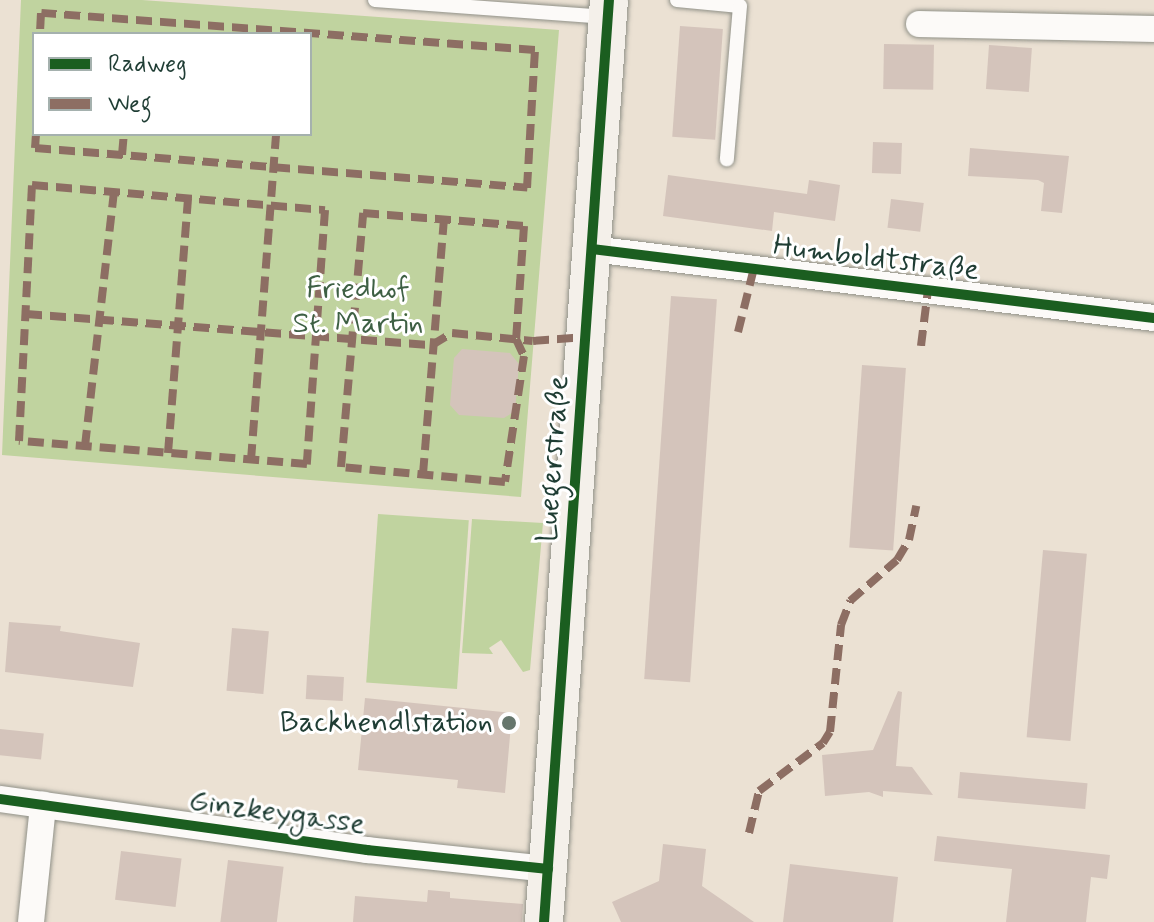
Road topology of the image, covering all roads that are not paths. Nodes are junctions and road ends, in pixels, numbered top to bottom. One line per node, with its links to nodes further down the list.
1 (375, 0): 3 (lane, Luegerstraße)
2 (677, 0): 6 (lane)
3 (609, 9): 7 (street, Luegerstraße)
4 (919, 24): 5 (street)
5 (1154, 29)
6 (727, 159)
7 (592, 249): 8 (street, Humboldtstraße); 11 (street, Luegerstraße)
8 (1154, 318)
9 (0, 799): 10 (street, Ginzkeygasse)
10 (43, 805): 11 (street, Ginzkeygasse); 12 (street)
11 (548, 869): 13 (street, Luegerstraße)
12 (31, 922)
13 (544, 922)

